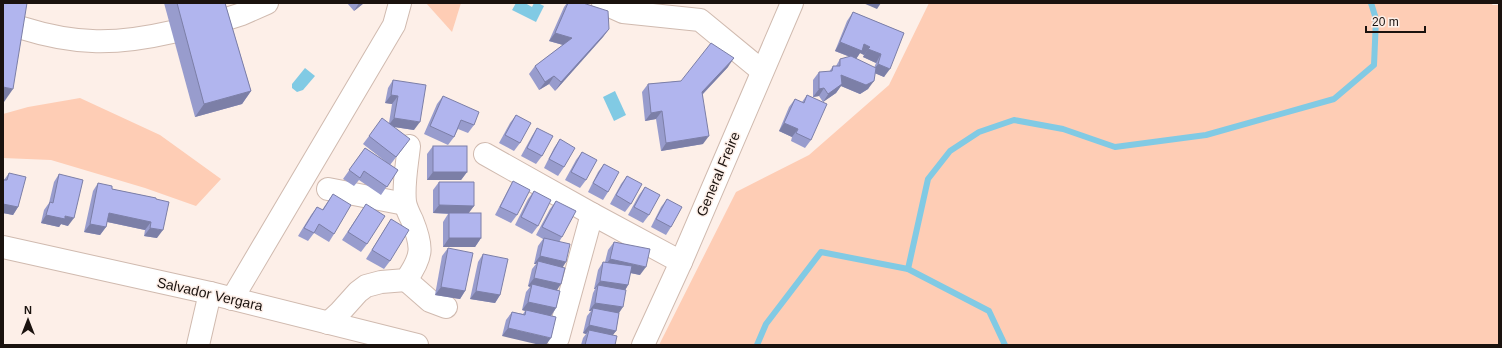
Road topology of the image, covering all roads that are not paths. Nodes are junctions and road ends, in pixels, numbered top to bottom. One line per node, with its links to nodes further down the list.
1 (267, 3): 5 (street)
2 (400, 3): 18 (street)
3 (602, 3): 8 (street)
4 (792, 3): 8 (street, General Freire)
5 (218, 22)
6 (22, 28): 7 (street)
7 (172, 32)
8 (762, 71): 15 (street, General Freire)
9 (409, 146): 12 (street)
10 (485, 154): 13 (street)
11 (328, 189): 12 (street)
12 (405, 204): 16 (street)
13 (592, 214): 15 (street); 21 (street)
14 (3, 246): 17 (street, Salvador Vergara)
15 (681, 262): 24 (street, General Freire)
16 (406, 280): 19 (street); 20 (street)
17 (210, 293): 18 (street, Salvador Vergara); 22 (street)
18 (232, 299): 20 (street, Salvador Vergara)
19 (446, 306)
20 (328, 323): 23 (street, Salvador Vergara)
21 (558, 338)
22 (198, 345)
23 (417, 345)
24 (643, 345)

